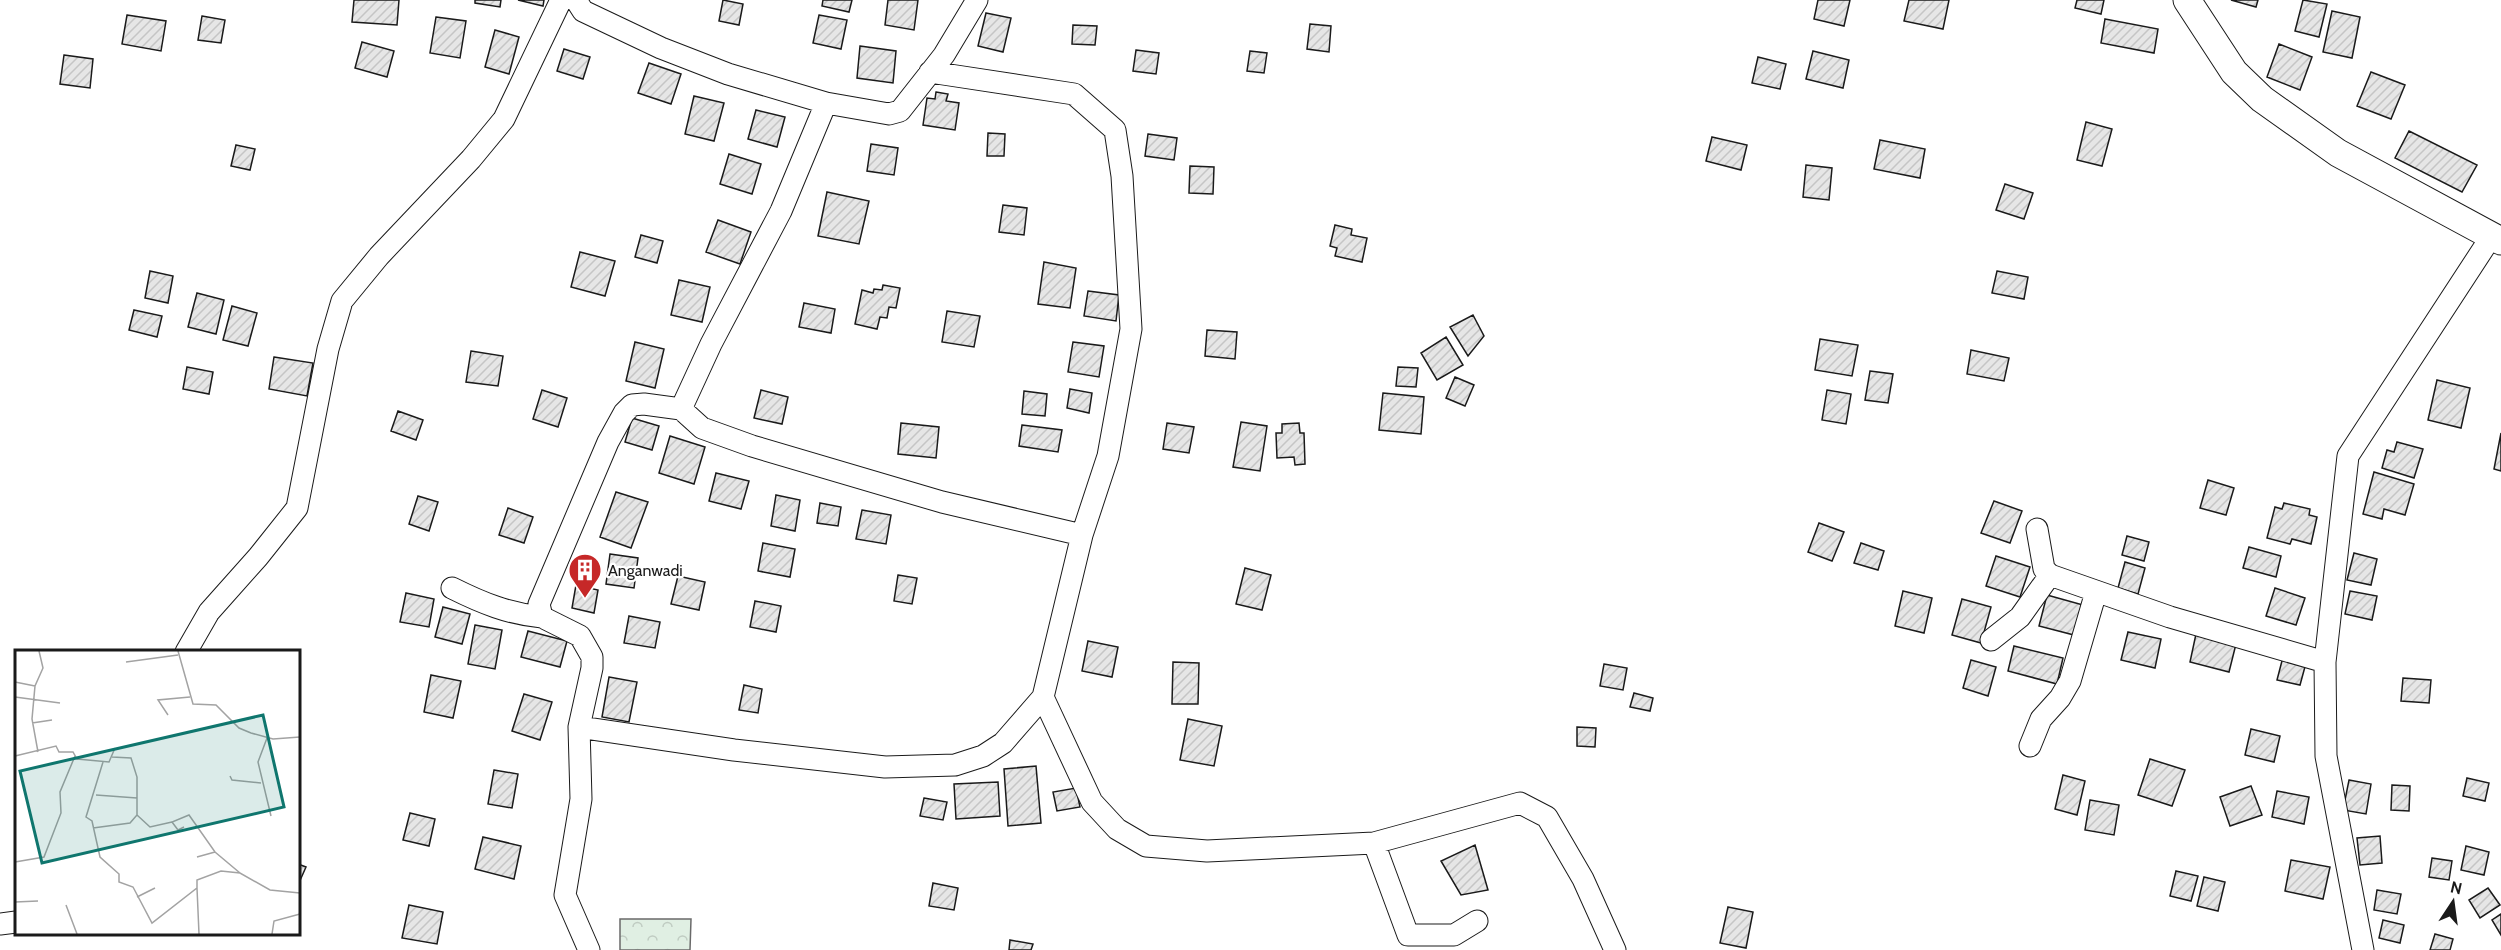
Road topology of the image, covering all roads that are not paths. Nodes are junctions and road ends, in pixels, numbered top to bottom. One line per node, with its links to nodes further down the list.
1 (561, 0): 16 (street)
2 (576, 0): 6 (street)
3 (977, 0): 5 (street)
4 (2187, 0): 7 (main road)
5 (930, 72): 6 (street); 10 (street)
6 (826, 103): 8 (street)
7 (2496, 239): 17 (street)
8 (681, 409): 10 (street); 14 (street)
9 (2037, 529): 11 (street)
10 (1082, 535): 18 (street)
11 (2050, 575): 13 (street); 15 (street)
12 (452, 588): 14 (street)
13 (2096, 592): 17 (street); 20 (street)
14 (543, 617): 19 (street)
15 (1991, 640)
16 (187, 650)
17 (2325, 662): 27 (street)
18 (1043, 697): 19 (street); 21 (street)
19 (579, 727): 25 (street)
20 (2030, 746)
21 (1374, 843): 22 (street); 26 (street)
22 (1477, 921)
23 (15, 922): 24 (street)
24 (0, 924)
25 (589, 950)
26 (1615, 950)
27 (2362, 950)

